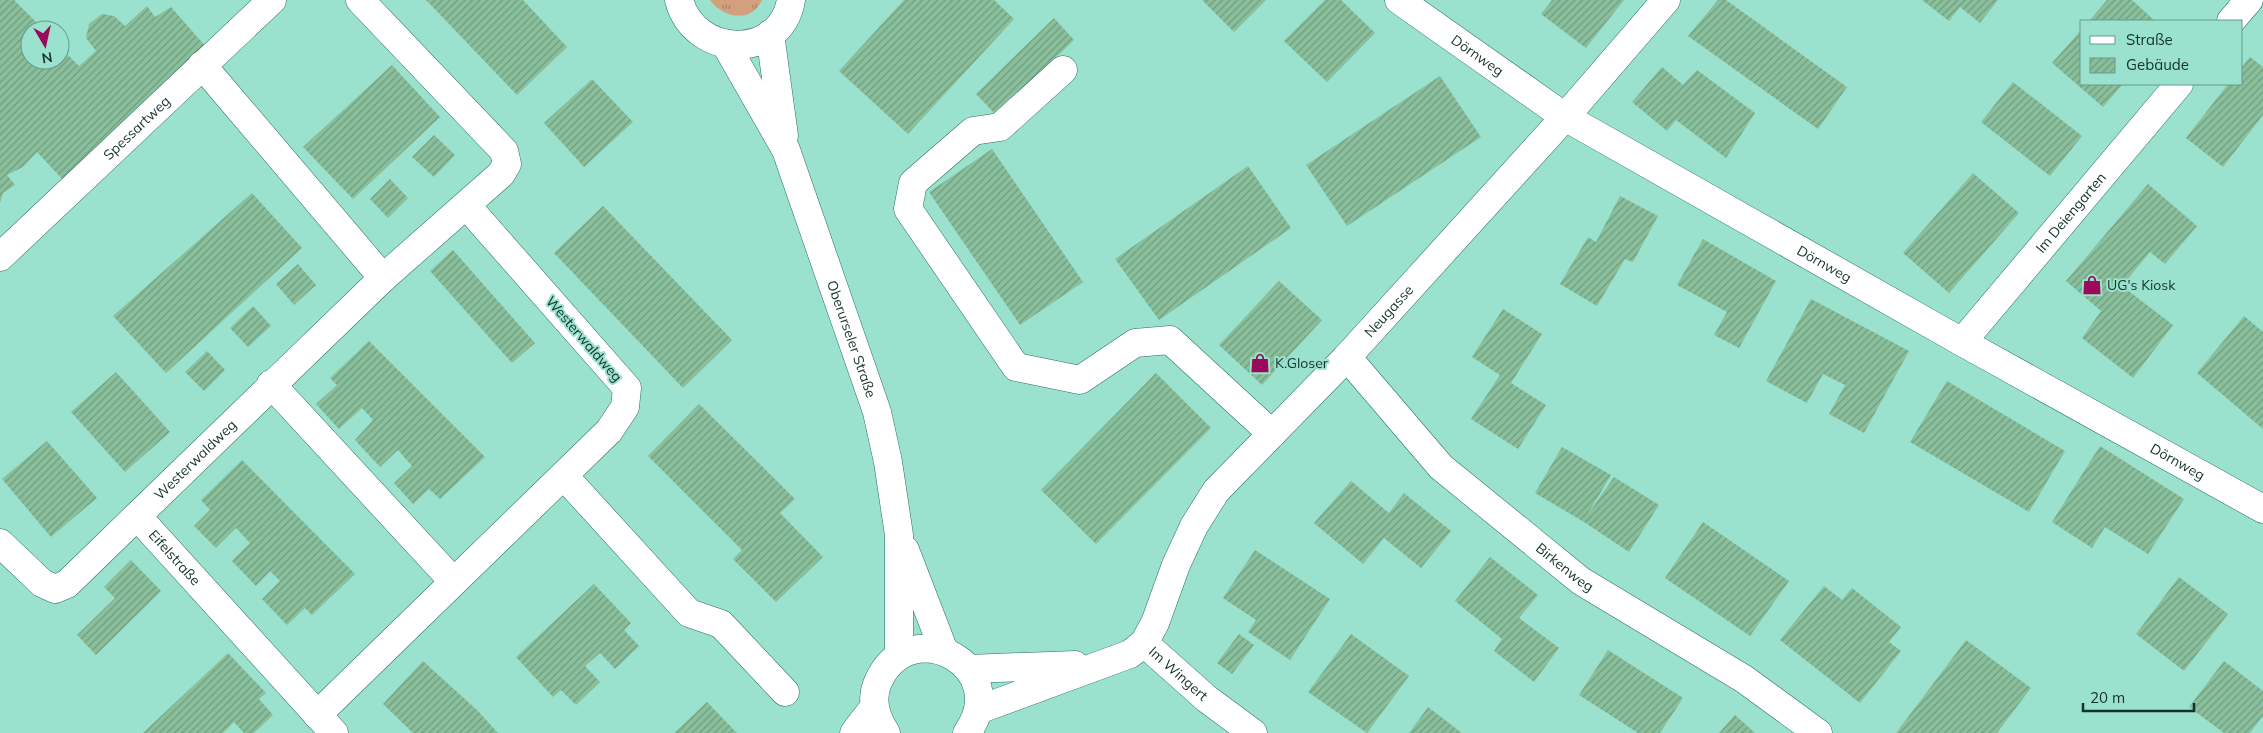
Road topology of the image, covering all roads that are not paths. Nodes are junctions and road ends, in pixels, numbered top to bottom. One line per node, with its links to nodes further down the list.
1 (272, 0): 13 (street, Spessartweg)
2 (360, 0): 18 (street, Westerwaldweg)
3 (679, 0): 12 (street)
4 (791, 0): 11 (street)
5 (1399, 0): 16 (street, Dörnweg)
6 (1666, 0): 16 (street, Neugasse)
7 (2249, 0): 10 (street)
8 (2254, 0): 9 (street)
9 (2263, 8)
10 (2232, 20)
11 (770, 34): 12 (street); 17 (street, Oberurseler Straße)
12 (726, 45): 17 (street, Oberurseler Straße)
13 (202, 65): 19 (street, Spessartweg); 20 (street)
14 (1063, 70): 24 (street)
15 (2178, 85): 21 (street, Im Deiengarten)
16 (1565, 117): 21 (street, Dörnweg); 22 (street, Neugasse)
17 (786, 150): 28 (street, Oberurseler Straße)
18 (467, 206): 20 (street, Westerwaldweg); 25 (street, Westerwaldweg)
19 (0, 256)
20 (383, 278): 23 (street, Westerwaldweg)
21 (1962, 342): 26 (street, Dörnweg)
22 (1347, 357): 24 (street, Neugasse); 43 (street, Birkenweg)
23 (271, 384): 27 (street, Westerwaldweg); 30 (street)
24 (1272, 434): 31 (street, Neugasse)
25 (564, 476): 30 (street, Westerwaldweg); 36 (street)
26 (2263, 509)
27 (137, 516): 29 (street); 39 (street, Eifelstraße)
28 (899, 535): 32 (street, Oberurseler Straße); 33 (street, Oberurseler Straße)
29 (0, 543)
30 (453, 581): 39 (street, Westerwaldweg)
31 (1144, 643): 34 (street, Im Wingert); 42 (street, Im Wingert)
32 (944, 651): 33 (street); 35 (street)
33 (899, 656): 37 (street)
34 (1101, 662): 35 (street, Im Wingert); 38 (street, Im Wingert)
35 (968, 668): 38 (street)
36 (785, 692)
37 (874, 707): 40 (street); 41 (street)
38 (973, 721)
39 (326, 724)
40 (854, 733)
41 (886, 733)
42 (1254, 733)
43 (1818, 733)

